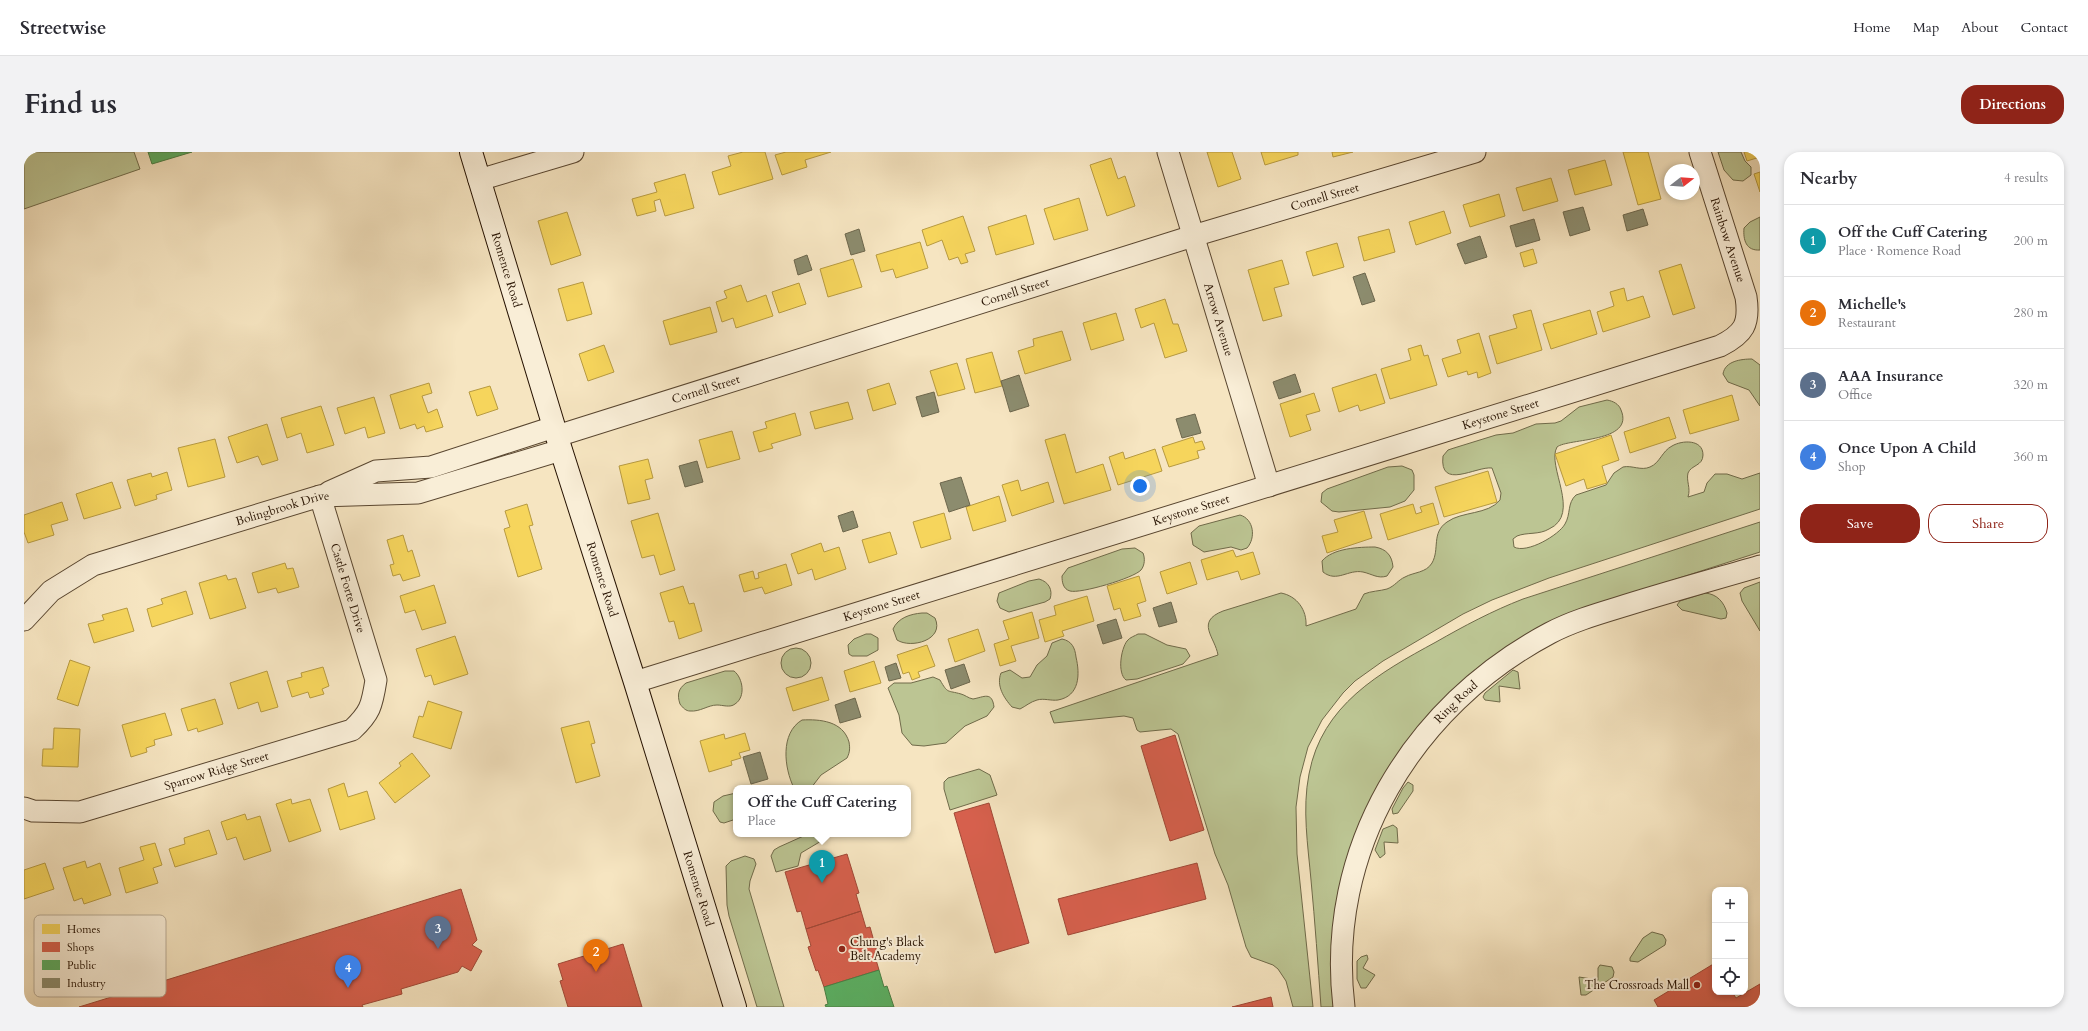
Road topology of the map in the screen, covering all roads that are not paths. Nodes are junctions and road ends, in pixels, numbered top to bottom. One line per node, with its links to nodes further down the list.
1 (471, 152): 6 (street, Romence Road)
2 (573, 152): 6 (street)
3 (1168, 152): 7 (street, Arrow Avenue)
4 (1475, 152): 7 (street, Cornell Street)
5 (1700, 152): 8 (street, Rainbow Avenue)
6 (479, 180): 9 (street, Romence Road)
7 (1193, 236): 9 (street, Cornell Street); 10 (street, Arrow Avenue)
8 (1743, 330): 10 (street, Keystone Street)
9 (557, 438): 11 (street, Bolingbrook Drive); 15 (street, Romence Road)
10 (1269, 486): 15 (street, Keystone Street)
11 (320, 496): 13 (street, Bolingbrook Drive); 14 (street, Castle Forte Drive)
12 (1760, 566): 18 (street, Ring Road)
13 (24, 620)
14 (376, 680): 16 (street, Sparrow Ridge Street)
15 (635, 682): 17 (street, Romence Road)
16 (24, 808)
17 (735, 1007)
18 (1344, 1007)

